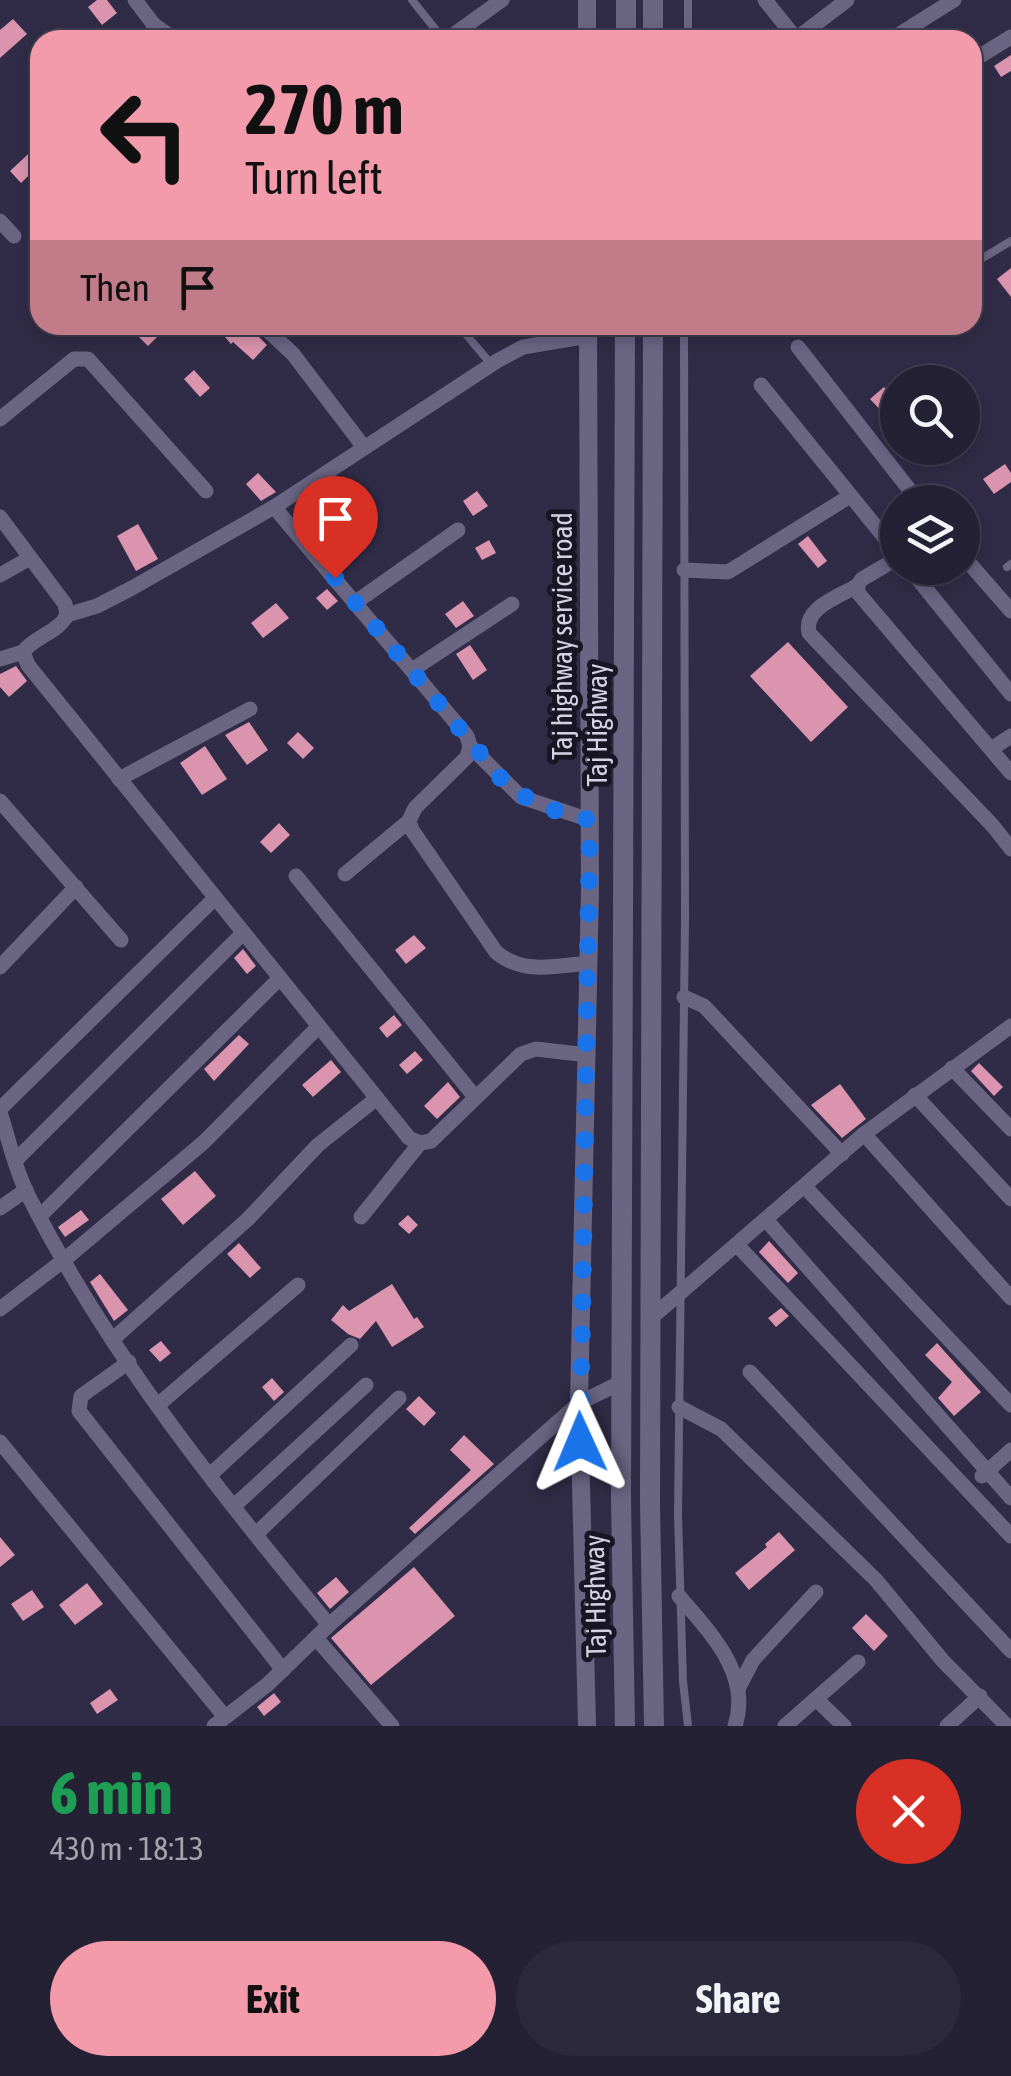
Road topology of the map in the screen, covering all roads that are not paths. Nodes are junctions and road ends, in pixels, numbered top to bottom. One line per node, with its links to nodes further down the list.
1 (136, 0): 11 (street)
2 (412, 0): 12 (lane)
3 (502, 0): 13 (street)
4 (587, 0): 14 (street)
5 (626, 0): 15 (main road)
6 (653, 0): 16 (main road)
7 (688, 0): 17 (lane)
8 (765, 0): 18 (street)
9 (847, 0): 19 (street)
10 (954, 0): 20 (street)
11 (152, 30)
12 (437, 30)
13 (459, 30)
14 (587, 30)
15 (626, 30)
16 (653, 30)
17 (688, 30)
18 (790, 30)
19 (809, 30)
20 (906, 30)
21 (1011, 37): 22 (street)
22 (982, 55)
23 (0, 221): 24 (street)
24 (14, 236)
25 (1011, 241): 26 (lane)
26 (982, 258)
27 (273, 335): 38 (street)
28 (466, 335): 35 (lane)
29 (572, 335): 35 (street)
30 (588, 335): 68 (street, Taj highway service road)
31 (626, 335): 112 (main road, Taj Highway)
32 (653, 335): 107 (main road)
33 (684, 335): 48 (lane)
34 (798, 348): 39 (street)
35 (491, 364): 38 (street)
36 (760, 385): 41 (street)
37 (0, 419): 40 (street)
38 (363, 446): 42 (street)
39 (907, 485)
40 (206, 491)
41 (850, 496): 45 (street); 48 (street)
42 (274, 507): 53 (street); 56 (street)
43 (0, 517): 46 (street)
44 (458, 530): 53 (street)
45 (880, 534)
46 (30, 558): 49 (street); 56 (street)
47 (880, 568): 52 (street)
48 (684, 570): 80 (lane)
49 (0, 576)
50 (980, 576): 55 (street)
51 (922, 585): 60 (street)
52 (857, 586): 64 (street); 70 (street)
53 (356, 602): 59 (street)
54 (512, 604): 59 (street)
55 (1011, 611)
56 (67, 616): 57 (street)
57 (23, 652): 58 (street); 66 (street)
58 (0, 659)
59 (412, 670): 63 (street)
60 (1011, 694)
61 (250, 709): 66 (street)
62 (1011, 736): 64 (street)
63 (470, 746): 68 (street); 69 (street)
64 (991, 748): 65 (street)
65 (1011, 772)
66 (119, 779): 74 (street)
67 (0, 801): 73 (street)
68 (590, 820): 77 (street, Taj highway service road)
69 (410, 821): 71 (street); 77 (street)
70 (1011, 849)
71 (345, 874)
72 (296, 876): 86 (street)
73 (76, 887): 76 (street); 78 (street)
74 (215, 898): 75 (street); 88 (street)
75 (243, 932): 79 (street); 93 (street)
76 (121, 940)
77 (589, 963): 83 (street, Taj highway service road)
78 (0, 967)
79 (280, 978): 81 (street); 98 (street)
80 (684, 996): 92 (street); 104 (lane)
81 (319, 1026): 87 (street); 102 (street)
82 (1008, 1033): 84 (street)
83 (588, 1055): 86 (street); 115 (street, Taj highway service road)
84 (952, 1068): 85 (street); 89 (street)
85 (915, 1096): 90 (street); 96 (street)
86 (475, 1097): 91 (street)
87 (377, 1098): 91 (street); 108 (street)
88 (0, 1110): 93 (street)
89 (1011, 1130)
90 (864, 1134): 92 (street); 105 (street)
91 (420, 1143): 99 (street)
92 (842, 1154): 94 (street)
93 (16, 1160): 95 (street)
94 (805, 1187): 100 (street); 117 (street)
95 (26, 1190): 97 (street); 98 (street)
96 (1011, 1199)
97 (0, 1208)
98 (40, 1216): 102 (street)
99 (361, 1217)
100 (767, 1221): 101 (street); 121 (street)
101 (738, 1246): 104 (street); 123 (street)
102 (64, 1260): 106 (street); 108 (street)
103 (298, 1285): 116 (street)
104 (680, 1294): 107 (street); 118 (lane)
105 (1011, 1298)
106 (0, 1309)
107 (651, 1318): 142 (main road)
108 (114, 1339): 110 (street)
109 (351, 1345): 122 (street)
110 (129, 1362): 116 (street); 134 (street)
111 (750, 1372): 132 (street)
112 (622, 1382): 115 (street); 141 (main road, Taj Highway)
113 (366, 1385): 125 (street)
114 (400, 1398): 126 (street)
115 (579, 1403): 130 (street); 140 (street, Taj highway service road)
116 (159, 1404): 122 (street)
117 (1011, 1405)
118 (679, 1407): 129 (lane); 136 (street)
119 (0, 1442): 138 (street)
120 (1011, 1450): 121 (street)
121 (987, 1473): 123 (street); 124 (street)
122 (210, 1475): 125 (street)
123 (969, 1490): 127 (street)
124 (1011, 1498)
125 (234, 1506): 126 (street)
126 (256, 1534): 130 (street)
127 (1011, 1536)
128 (816, 1592): 135 (street)
129 (679, 1596): 135 (street); 143 (lane)
130 (328, 1625): 131 (street)
131 (316, 1638): 134 (street); 139 (street)
132 (1011, 1651)
133 (858, 1662): 137 (street)
134 (283, 1670): 138 (street)
135 (739, 1687): 144 (street)
136 (980, 1696): 147 (street); 148 (street)
137 (816, 1699): 145 (street); 146 (street)
138 (220, 1721)
139 (392, 1726)
140 (587, 1726)
141 (626, 1726)
142 (654, 1726)
143 (688, 1726)
144 (735, 1726)
145 (785, 1726)
146 (844, 1726)
147 (947, 1726)
148 (1007, 1726)

